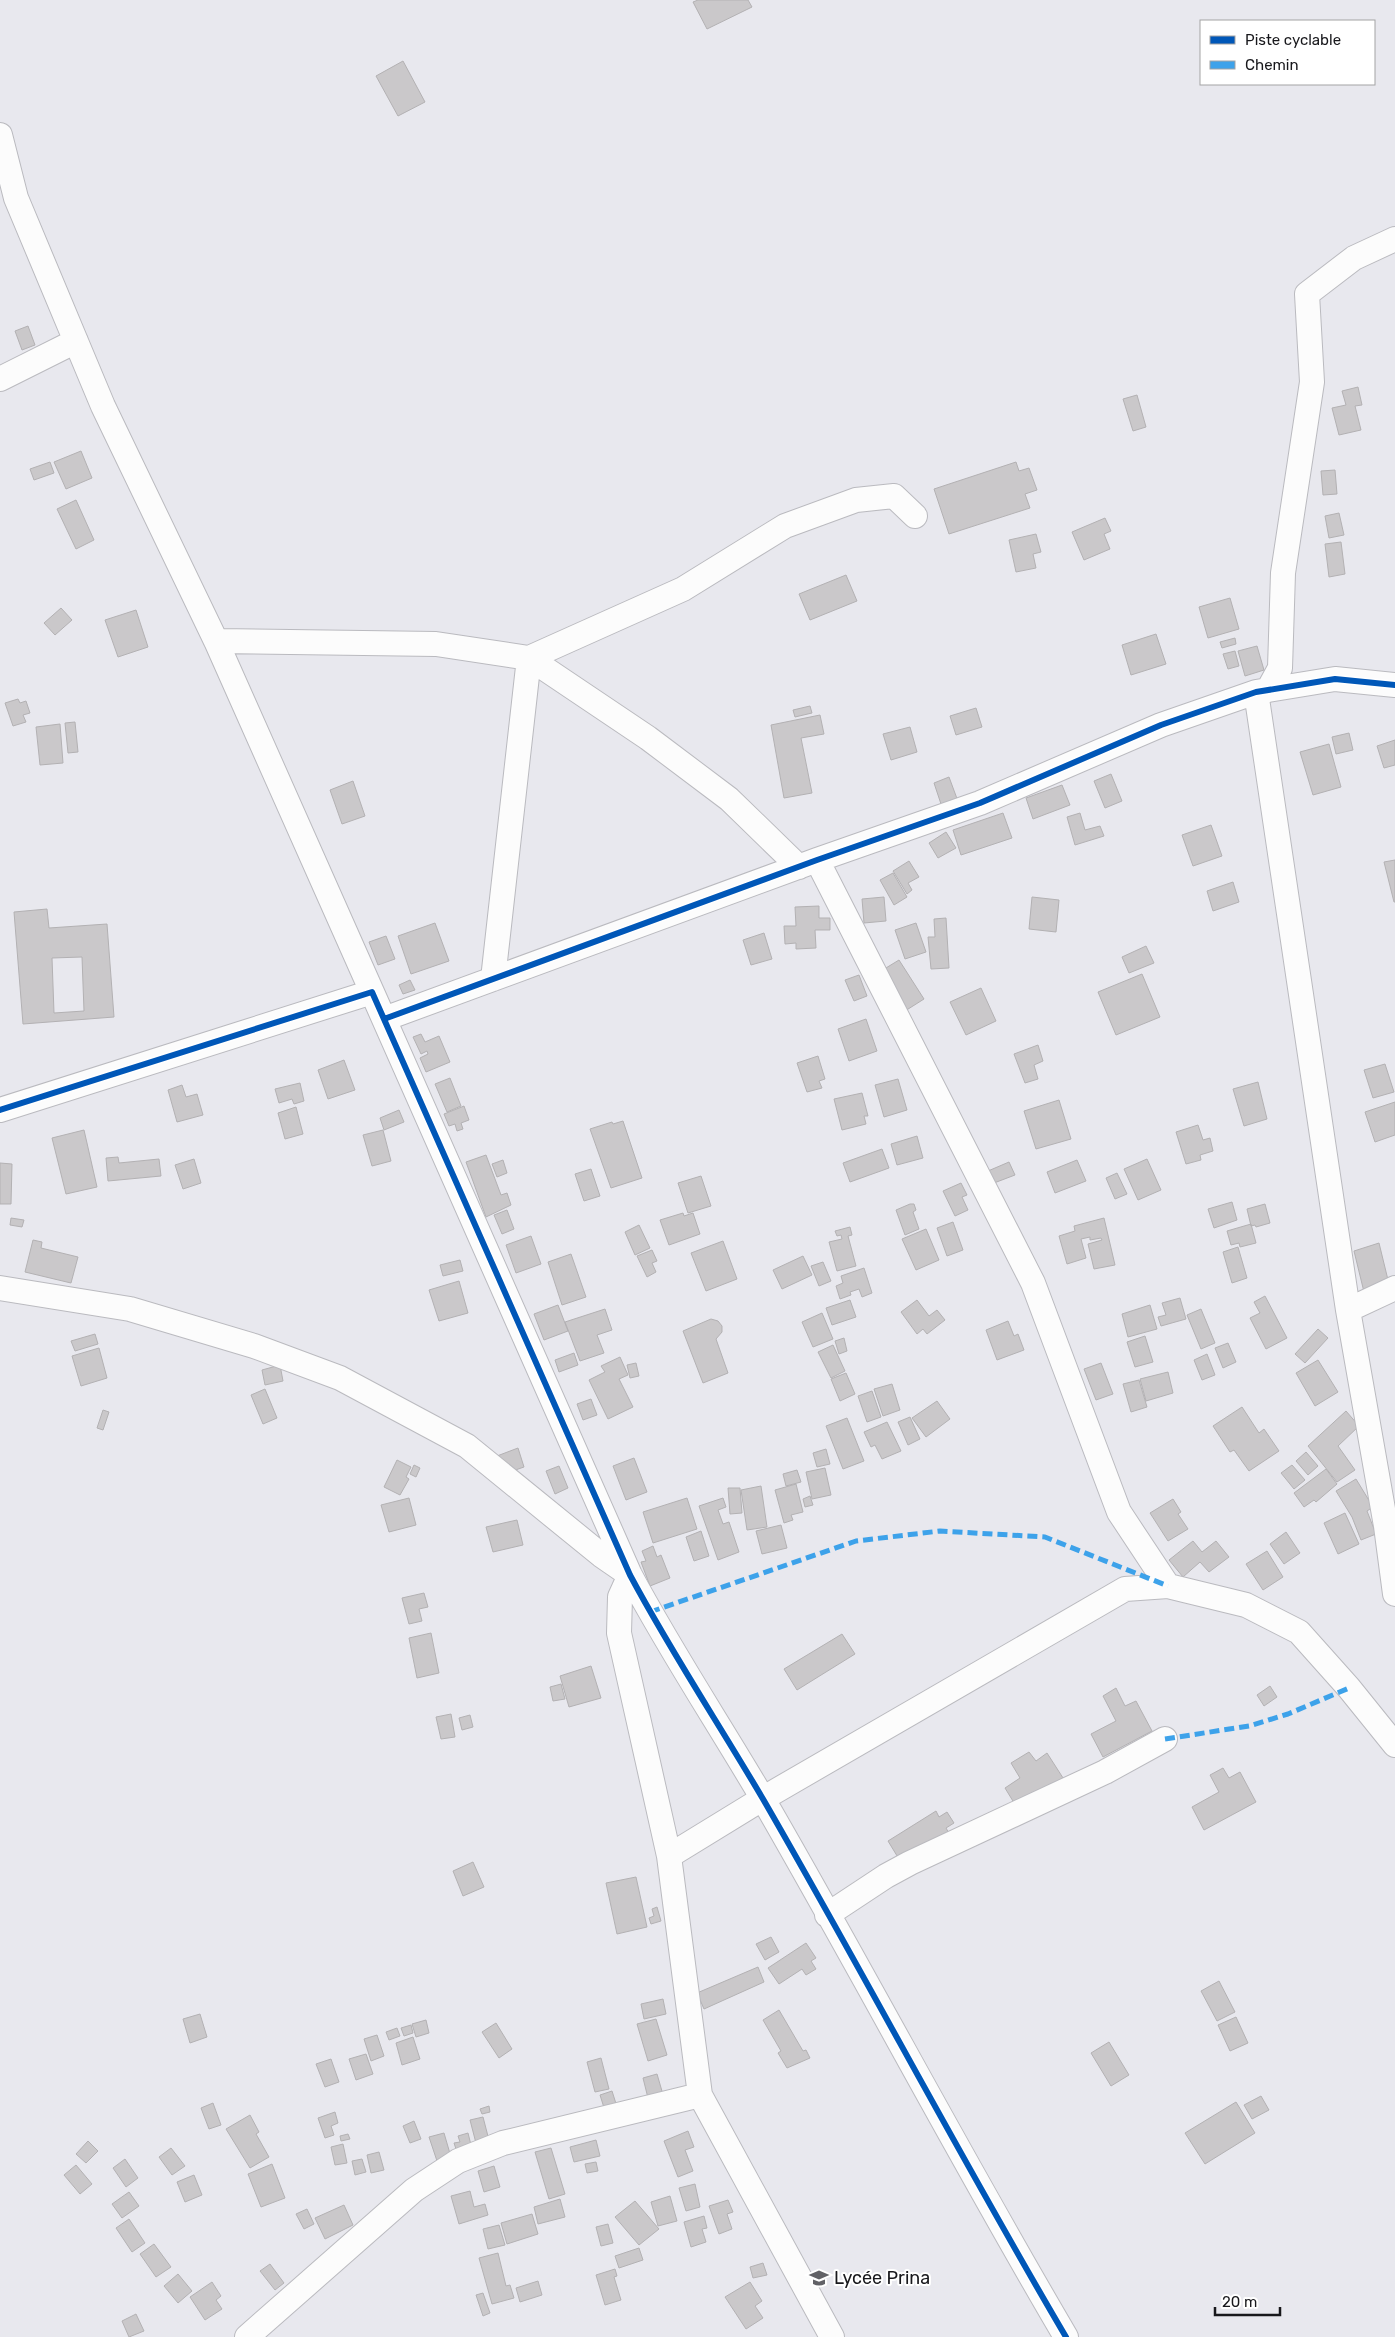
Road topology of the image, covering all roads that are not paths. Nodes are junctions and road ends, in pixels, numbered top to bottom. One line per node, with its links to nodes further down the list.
1 (0, 136): 3 (street)
2 (1395, 239): 9 (street)
3 (76, 341): 4 (street); 6 (street)
4 (0, 379)
5 (915, 516): 7 (street)
6 (216, 641): 7 (street); 12 (street)
7 (529, 658): 10 (street); 11 (street)
8 (1395, 685): 9 (street)
9 (1262, 691): 10 (street); 17 (street)
10 (808, 863): 11 (street); 19 (street)
11 (493, 979): 13 (street)
12 (372, 992): 13 (street); 14 (street)
13 (384, 1019): 18 (street)
14 (0, 1110)
15 (0, 1288): 18 (street)
16 (1395, 1288): 17 (street)
17 (1348, 1310): 20 (street)
18 (630, 1575): 23 (street); 24 (street)
19 (1168, 1586): 22 (street); 23 (street)
20 (1395, 1594)
21 (1165, 1738): 25 (street)
22 (1395, 1745)
23 (762, 1798): 24 (street); 25 (street)
24 (669, 1856): 26 (street)
25 (827, 1915): 29 (street)
26 (700, 2095): 27 (street); 28 (street)
27 (247, 2337)
28 (832, 2337)
29 (1066, 2337)

